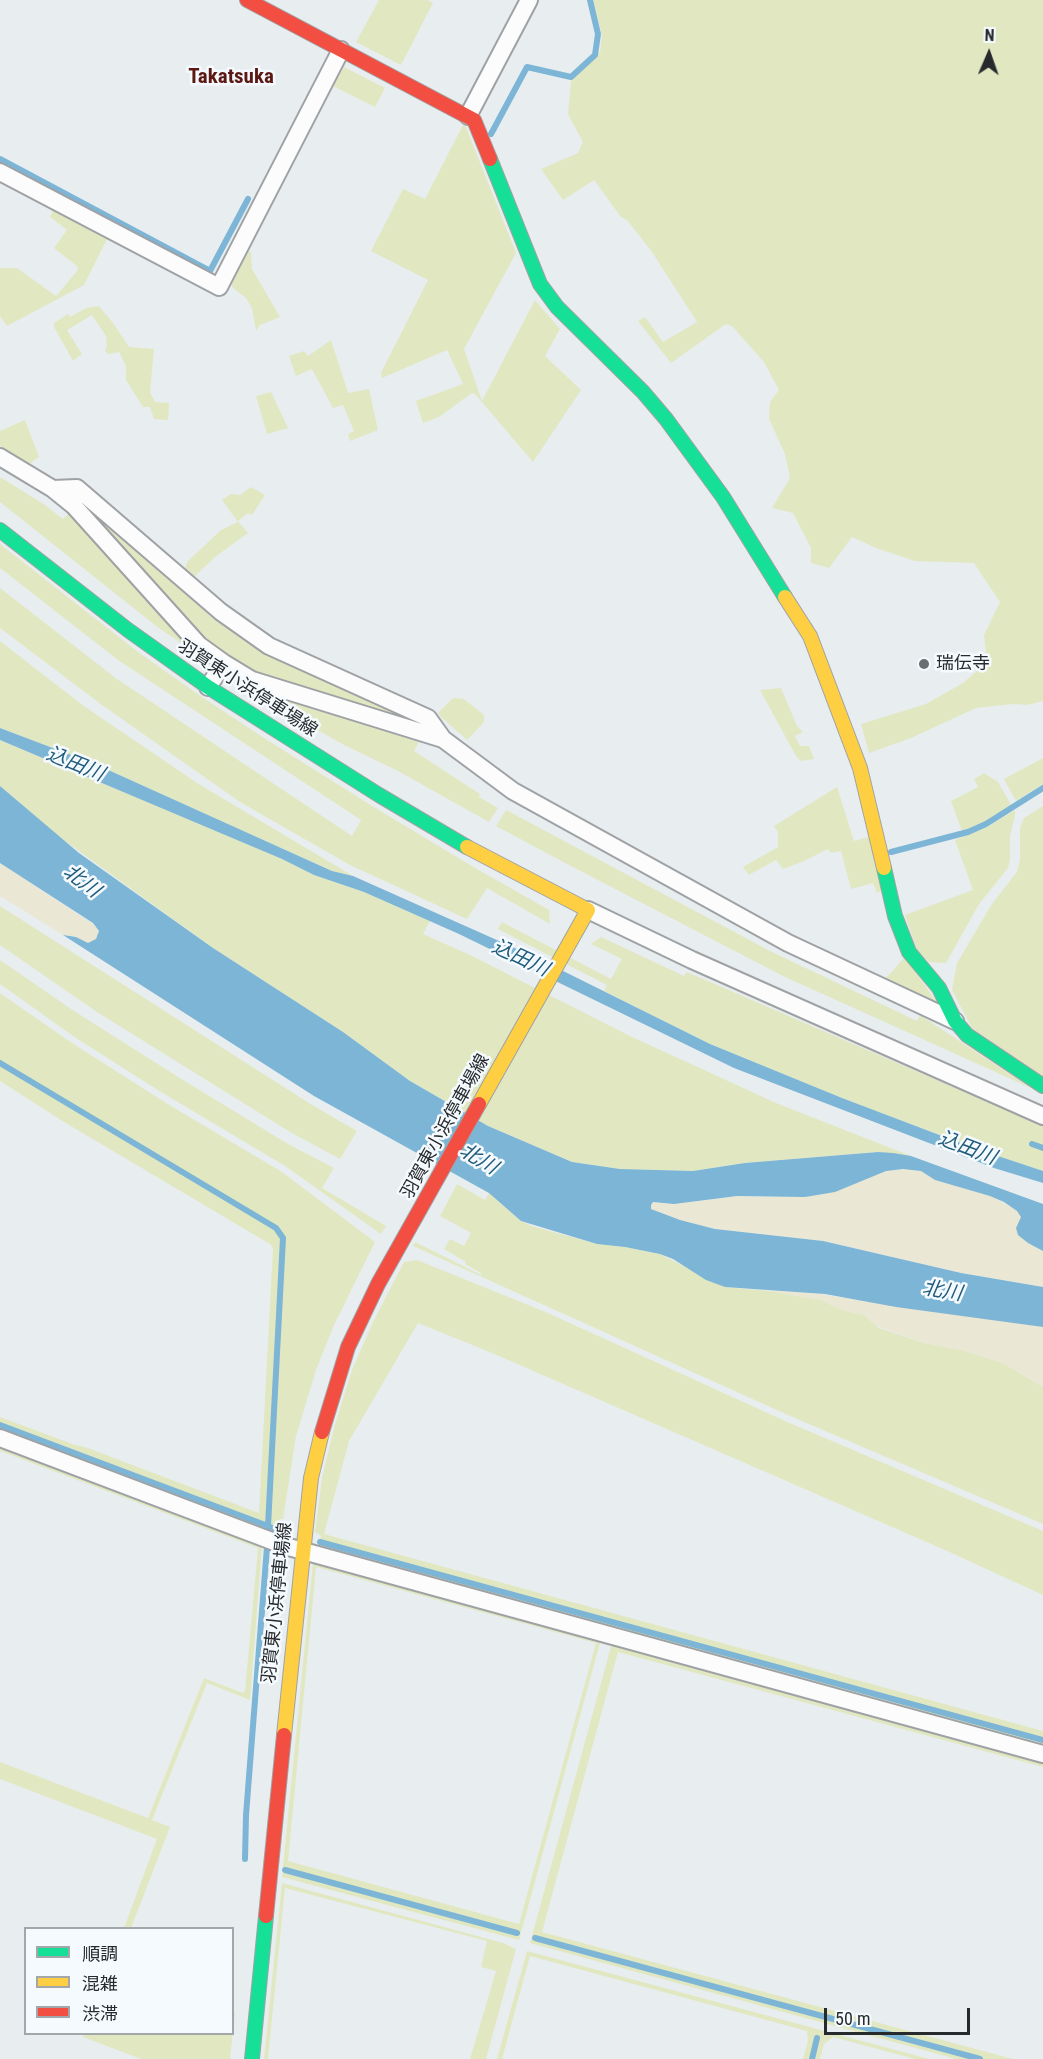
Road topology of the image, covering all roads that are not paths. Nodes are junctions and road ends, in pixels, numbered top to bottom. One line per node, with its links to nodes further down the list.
1 (248, 0): 3 (main road)
2 (529, 0): 4 (street)
3 (341, 50): 4 (main road); 5 (street)
4 (468, 116): 13 (main road)
5 (0, 172)
6 (0, 458): 7 (street)
7 (53, 489): 9 (street); 11 (street)
8 (0, 530): 10 (main road, 羽賀東小浜停車場線)
9 (224, 663): 10 (street); 11 (street)
10 (208, 687): 12 (main road, 羽賀東小浜停車場線)
11 (443, 739): 13 (street)
12 (588, 910): 15 (street); 17 (main road, 羽賀東小浜停車場線)
13 (955, 1021): 14 (main road)
14 (1043, 1086)
15 (1043, 1116)
16 (0, 1438): 17 (street)
17 (302, 1550): 18 (street); 19 (main road, 羽賀東小浜停車場線)
18 (1043, 1754)
19 (252, 2059)

